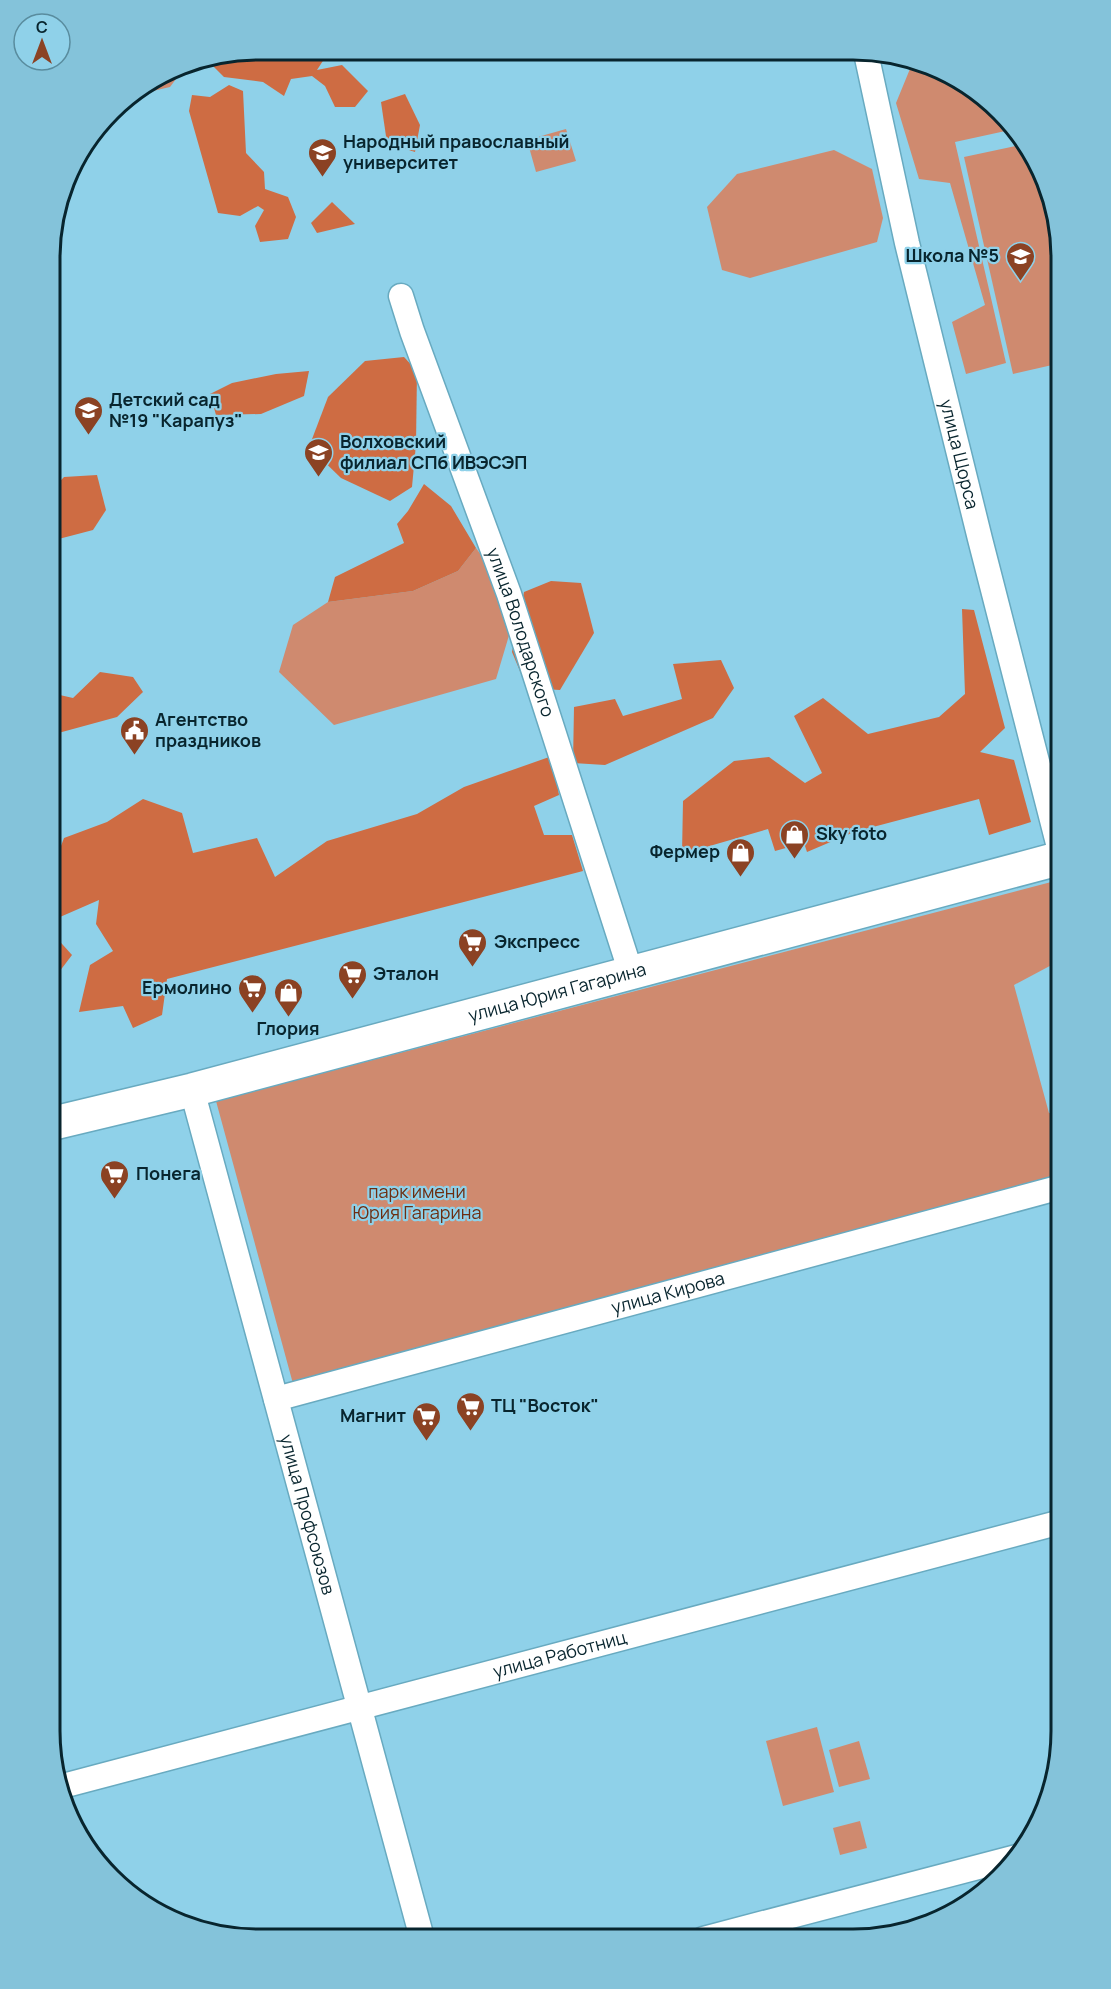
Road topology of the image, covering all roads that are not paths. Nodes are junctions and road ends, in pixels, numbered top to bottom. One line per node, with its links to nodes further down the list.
1 (868, 61): 3 (street, улица Щорса)
2 (401, 296): 5 (street, улица Володарского)
3 (1051, 817)
4 (1051, 859): 5 (main road, улица Юрия Гагарина)
5 (631, 973): 6 (main road, улица Юрия Гагарина)
6 (192, 1090): 7 (main road, улица Юрия Гагарина); 9 (street, улица Профсоюзов)
7 (60, 1122)
8 (1051, 1190): 9 (street, улица Кирова)
9 (276, 1399): 11 (street, улица Профсоюзов)
10 (1051, 1525): 11 (street, улица Работниц)
11 (359, 1706): 12 (street, улица Работниц); 14 (street, улица Профсоюзов)
12 (68, 1785)
13 (1002, 1861): 15 (street)
14 (420, 1929)
15 (741, 1929)

